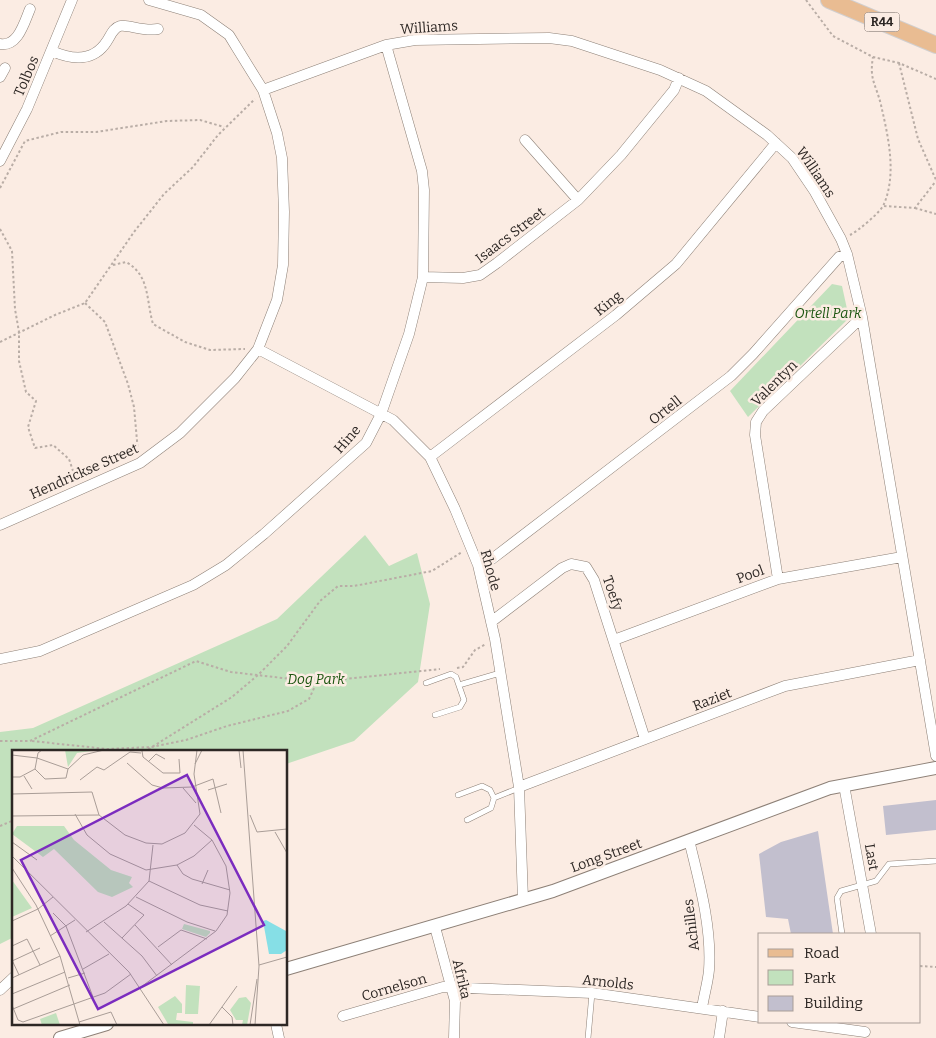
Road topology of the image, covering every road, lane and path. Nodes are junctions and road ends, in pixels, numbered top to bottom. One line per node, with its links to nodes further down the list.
1 (72, 0): 10 (street, Tolbos)
2 (149, 0): 15 (street, Hendrickse Street)
3 (806, 0): 11 (path)
4 (828, 0): 9 (main road, R44)
5 (30, 9): 7 (street)
6 (158, 29): 10 (street)
7 (0, 44)
8 (386, 45): 13 (street, Williams); 15 (street, Williams); 30 (street, Hine)
9 (936, 45)
10 (52, 51): 19 (street, Tolbos)
11 (873, 57): 12 (path); 23 (path)
12 (899, 63): 14 (path); 20 (path)
13 (679, 78): 18 (street, Williams); 22 (street, Isaacs Street)
14 (936, 79)
15 (263, 90): 16 (path); 35 (street, Hendrickse Street)
16 (225, 128): 21 (path); 29 (path)
17 (525, 140): 22 (street)
18 (776, 143): 27 (street, Williams); 37 (street, King)
19 (0, 161)
20 (936, 180): 24 (path)
21 (0, 188)
22 (578, 200): 30 (street, Isaacs Street)
23 (884, 206): 24 (path); 27 (path)
24 (915, 208): 25 (path)
25 (936, 214)
26 (0, 229): 33 (path)
27 (841, 239): 28 (street, Williams)
28 (847, 254): 32 (street, Williams); 43 (street, Ortell)
29 (112, 266): 31 (path); 35 (path)
30 (423, 277): 36 (street, Hine)
31 (85, 303): 33 (path); 38 (path)
32 (862, 317): 42 (street, Williams); 44 (street, Valentyn)
33 (19, 332): 34 (path); 39 (path)
34 (0, 342)
35 (258, 349): 36 (street, Rhode); 38 (street, Hendrickse Street)
36 (381, 414): 37 (street, Rhode); 48 (street, Hine)
37 (430, 457): 41 (street, Rhode)
38 (140, 463): 39 (street, Hendrickse Street)
39 (80, 490): 40 (street, Hendrickse Street)
40 (0, 525)
41 (470, 547): 43 (street, Rhode); 53 (path)
42 (902, 557): 44 (street, Pool); 49 (street, Williams)
43 (478, 565): 45 (street, Rhode)
44 (778, 578): 47 (street, Pool)
45 (491, 622): 46 (street, Rhode); 47 (street, Toefy)
46 (495, 638): 50 (path); 52 (street, Rhode)
47 (614, 640): 58 (street, Toefy)
48 (0, 659)
49 (920, 660): 58 (street, Raziet); 63 (street, Williams)
50 (455, 668)
51 (446, 669): 54 (path)
52 (500, 673): 56 (lane); 66 (street, Rhode)
53 (258, 675): 54 (path); 60 (path); 61 (path)
54 (317, 682): 61 (path)
55 (426, 682): 56 (lane)
56 (459, 685): 57 (lane)
57 (435, 715)
58 (645, 739): 66 (street, Raziet)
59 (0, 741): 60 (path)
60 (30, 741): 61 (path)
61 (152, 746): 62 (path)
62 (147, 750)
63 (936, 756)
64 (936, 768): 65 (street, Long Street)
65 (844, 785): 72 (street, Long Street); 74 (street, Last)
66 (519, 787): 68 (lane); 75 (street, Rhode)
67 (458, 795): 68 (lane)
68 (494, 798): 69 (lane)
69 (467, 820)
70 (12, 821): 71 (path)
71 (0, 826)
72 (689, 840): 75 (street, Long Street); 86 (street, Achilles)
73 (936, 861): 74 (lane)
74 (863, 884): 77 (lane); 78 (street, Last)
75 (523, 900): 76 (street, Long Street)
76 (434, 927): 81 (street, Long Street); 83 (street, Afrika)
77 (842, 933)
78 (871, 933)
79 (921, 966): 80 (path)
80 (936, 967)
81 (288, 968)
82 (12, 979): 84 (street)
83 (452, 988): 85 (street, Arnolds); 88 (street, Cornelson); 94 (street, Afrika)
84 (0, 990)
85 (592, 993): 86 (street, Arnolds); 95 (lane)
86 (702, 1008): 87 (street, Arnolds)
87 (723, 1011): 89 (street, Arnolds); 96 (street)
88 (343, 1016)
89 (758, 1017)
90 (801, 1023): 92 (street)
91 (100, 1026): 93 (street)
92 (865, 1030)
93 (60, 1038)
94 (454, 1038)
95 (588, 1038)
96 (719, 1038)

